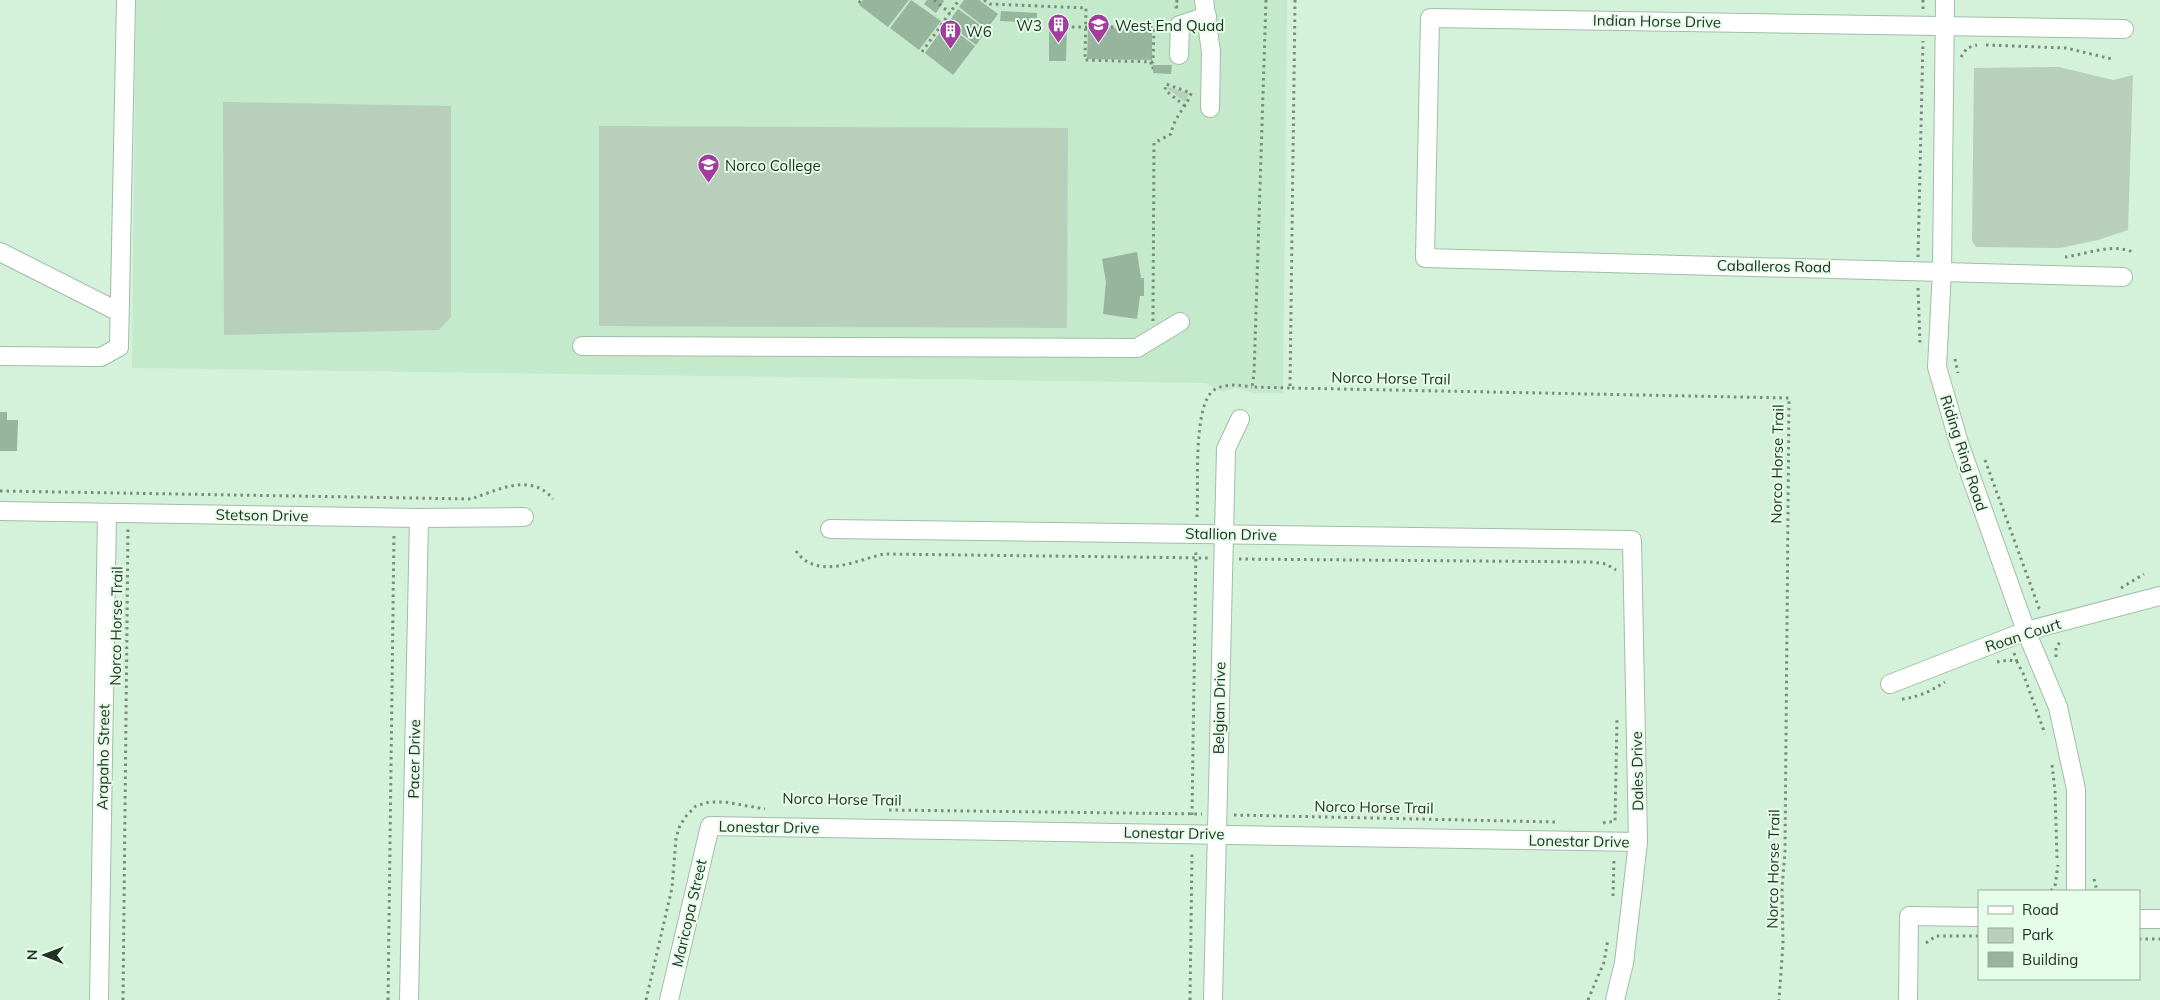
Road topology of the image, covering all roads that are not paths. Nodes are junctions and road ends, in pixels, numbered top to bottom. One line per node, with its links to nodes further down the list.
1 (126, 0): 12 (street)
2 (1946, 0): 4 (street, Riding Ring Road)
3 (1206, 8): 6 (street); 7 (street)
4 (1946, 26): 5 (street, Indian Horse Drive); 9 (street, Indian Horse Drive); 10 (street, Riding Ring Road)
5 (2124, 29)
6 (1179, 55)
7 (1210, 108)
8 (0, 252): 12 (street)
9 (1425, 258): 10 (street, Caballeros Road)
10 (1942, 271): 11 (street, Caballeros Road); 25 (street, Riding Ring Road)
11 (2123, 277)
12 (119, 312): 15 (street)
13 (1180, 322): 14 (street)
14 (582, 346)
15 (0, 356)
16 (1240, 419): 22 (street, Belgian Drive)
17 (0, 512): 18 (street, Stetson Drive)
18 (107, 513): 20 (street, Stetson Drive); 34 (street, Arapaho Street)
19 (524, 517): 20 (street, Stetson Drive)
20 (419, 518): 35 (street, Pacer Drive)
21 (830, 529): 22 (street, Stallion Drive)
22 (1223, 534): 23 (street, Stallion Drive); 28 (street, Belgian Drive)
23 (1632, 540): 29 (street, Dales Drive)
24 (2160, 596): 25 (street, Roan Court)
25 (2026, 631): 26 (street, Roan Court); 30 (street, Riding Ring Road)
26 (1894, 692)
27 (710, 826): 28 (street, Lonestar Drive); 36 (street, Maricopa Street)
28 (1216, 834): 29 (street, Lonestar Drive); 37 (street, Belgian Drive)
29 (1638, 842): 38 (street, Dales Drive)
30 (2076, 890)
31 (1978, 917): 39 (street)
32 (2140, 919): 33 (street)
33 (2160, 919)
34 (99, 1000)
35 (409, 1000)
36 (669, 1000)
37 (1213, 1000)
38 (1616, 1000)
39 (1908, 1000)

